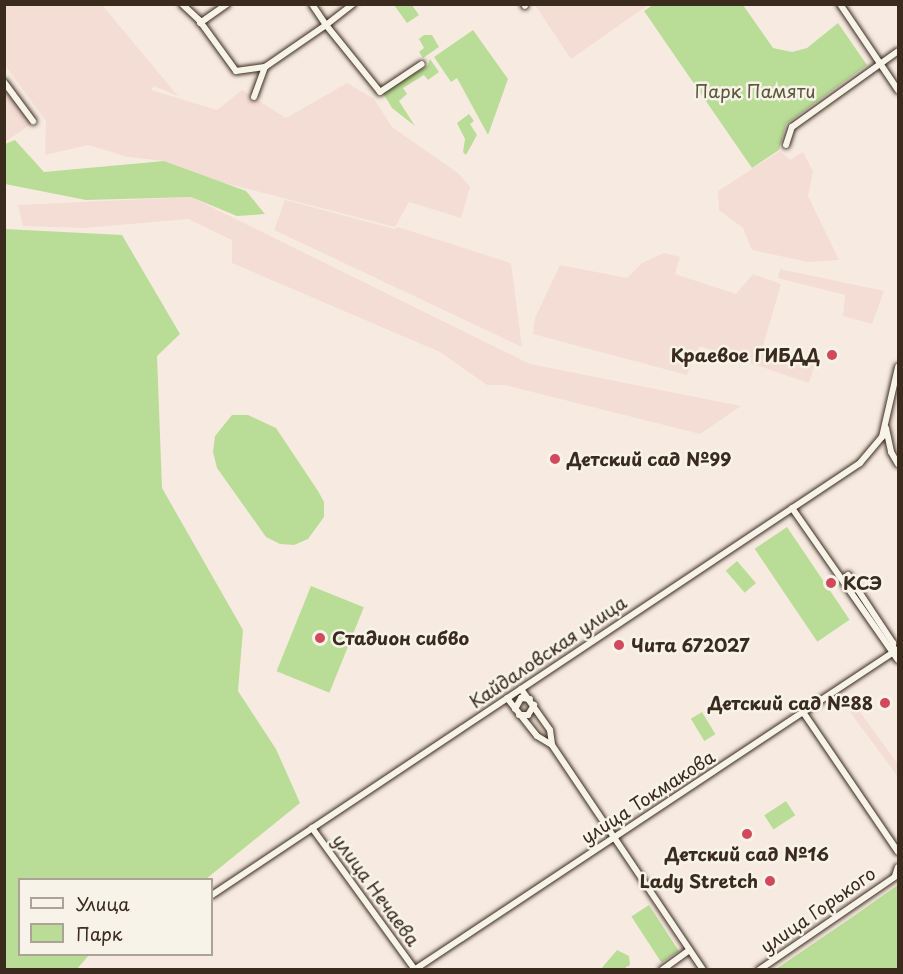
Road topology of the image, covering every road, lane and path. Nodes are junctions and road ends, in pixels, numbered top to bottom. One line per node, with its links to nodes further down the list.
1 (182, 4): 6 (street)
2 (227, 4): 6 (street)
3 (312, 4): 7 (street)
4 (353, 4): 7 (street)
5 (840, 4): 9 (street)
6 (201, 23): 11 (street)
7 (326, 25): 10 (street); 11 (street)
8 (898, 51): 9 (street)
9 (881, 63): 13 (street); 16 (street)
10 (422, 64)
11 (265, 67): 14 (street)
12 (4, 82): 15 (street)
13 (898, 90)
14 (254, 97)
15 (33, 121)
16 (786, 145)
17 (898, 371): 18 (street)
18 (886, 422): 19 (street); 20 (street, Кайдаловская улица)
19 (898, 464)
20 (792, 508): 22 (street); 24 (street, Кайдаловская улица)
21 (848, 575): 22 (street)
22 (896, 651): 23 (street); 28 (street, улица Токмакова)
23 (898, 660)
24 (521, 689): 25 (street, Кайдаловская улица); 26 (street)
25 (507, 698): 27 (street); 30 (street, Кайдаловская улица)
26 (532, 701): 27 (street); 27 (street); 29 (street)
27 (517, 712): 29 (street)
28 (803, 712): 31 (street, улица Токмакова); 32 (street)
29 (552, 745): 31 (street)
30 (312, 828): 35 (street, Кайдаловская улица); 37 (street, улица Нечаева)
31 (614, 837): 36 (street); 37 (street, улица Токмакова)
32 (898, 852)
33 (898, 867): 34 (street, улица Горького)
34 (897, 875): 40 (street, улица Горького)
35 (213, 894)
36 (690, 950): 38 (street); 39 (street)
37 (414, 969)
38 (662, 969)
39 (703, 969)
40 (759, 969)

